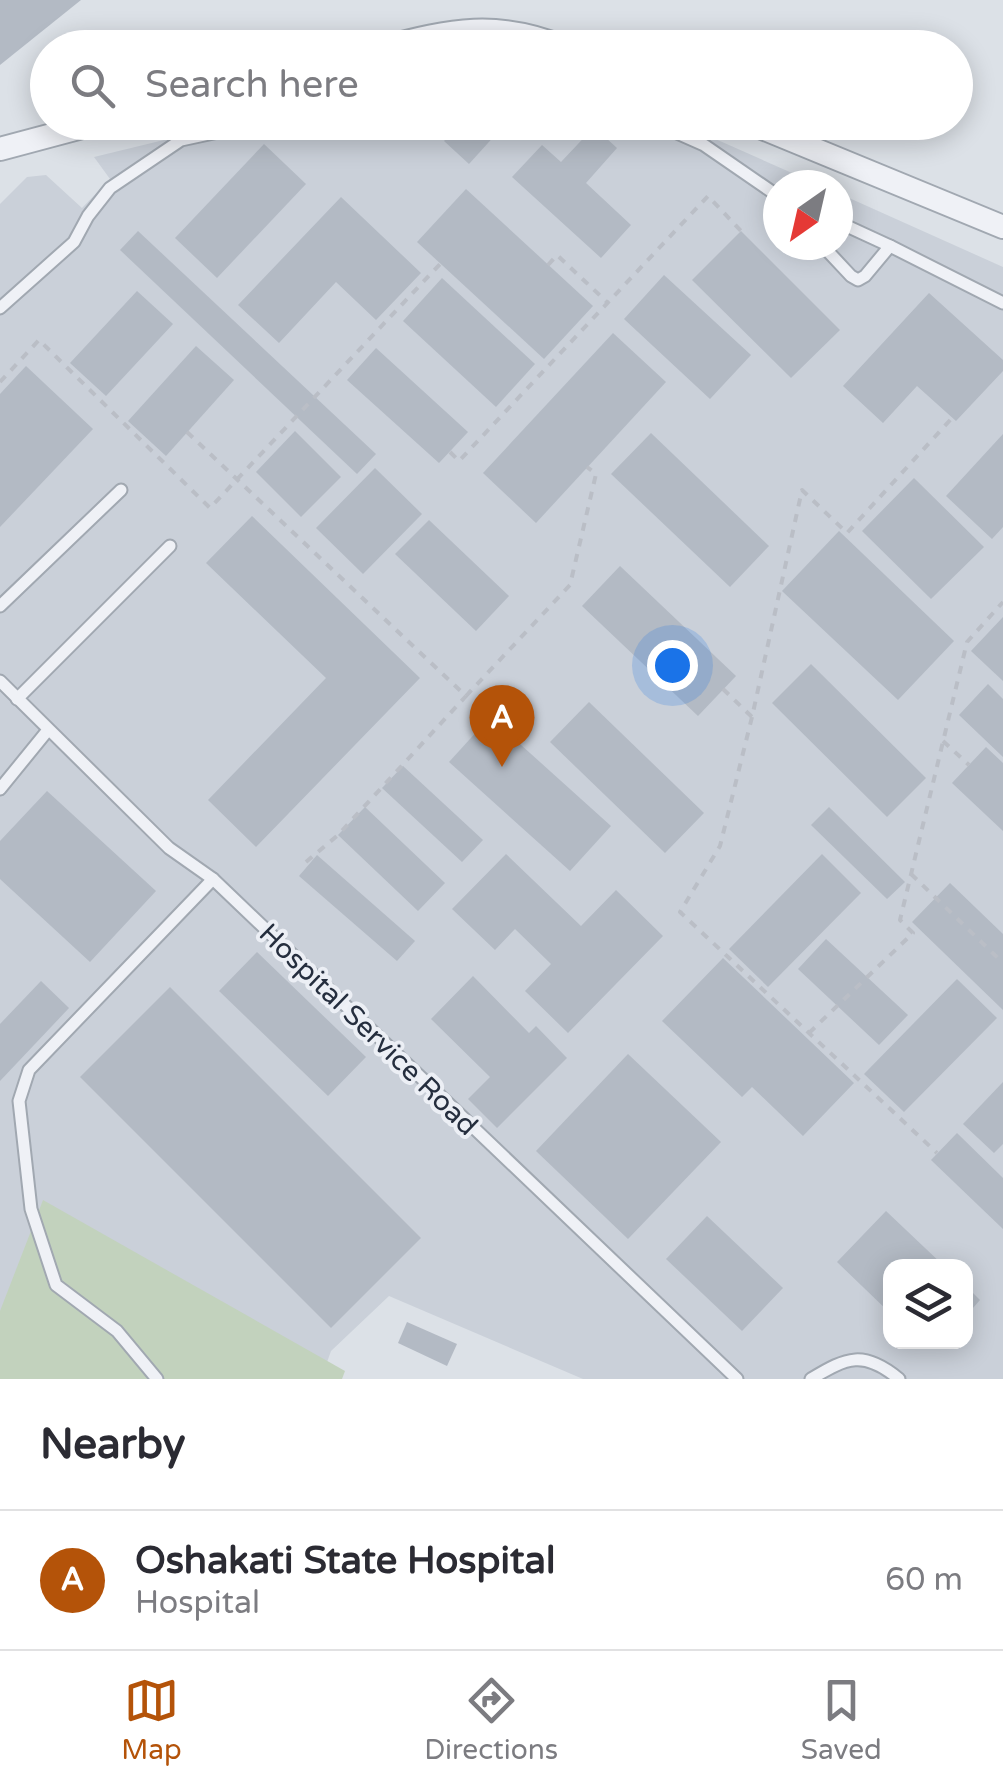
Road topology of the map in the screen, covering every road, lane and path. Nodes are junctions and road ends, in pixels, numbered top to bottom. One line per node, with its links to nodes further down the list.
1 (36, 140): 5 (street)
2 (181, 140): 16 (lane)
3 (693, 140): 6 (lane)
4 (791, 140): 7 (street)
5 (0, 150)
6 (763, 186)
7 (1003, 228)
8 (853, 229): 10 (lane)
9 (740, 230): 14 (path)
10 (890, 246): 11 (lane); 15 (lane)
11 (836, 260)
12 (442, 264): 22 (path)
13 (548, 265): 14 (path)
14 (608, 303): 20 (path)
15 (1003, 303)
16 (0, 308)
17 (0, 382): 22 (path)
18 (952, 418): 31 (path)
19 (187, 432): 22 (path)
20 (450, 452)
21 (588, 467): 29 (path)
22 (236, 480): 29 (path)
23 (120, 490): 26 (lane)
24 (170, 546): 30 (lane)
25 (1003, 602): 33 (path)
26 (0, 606)
27 (0, 682): 30 (lane, Hospital Service Road)
28 (724, 689): 31 (path)
29 (466, 696): 36 (path)
30 (17, 699): 32 (lane, Hospital Service Road)
31 (752, 717): 40 (path)
32 (48, 730): 35 (lane); 38 (lane, Hospital Service Road)
33 (943, 740): 34 (path); 37 (path)
34 (969, 765)
35 (0, 789)
36 (306, 862)
37 (911, 874): 39 (path); 40 (path)
38 (213, 879): 42 (lane); 43 (lane, Hospital Service Road)
39 (1003, 963)
40 (810, 1033): 41 (path)
41 (937, 1153)
42 (157, 1379)
43 (737, 1379)
44 (811, 1379): 45 (lane)
45 (898, 1379)

